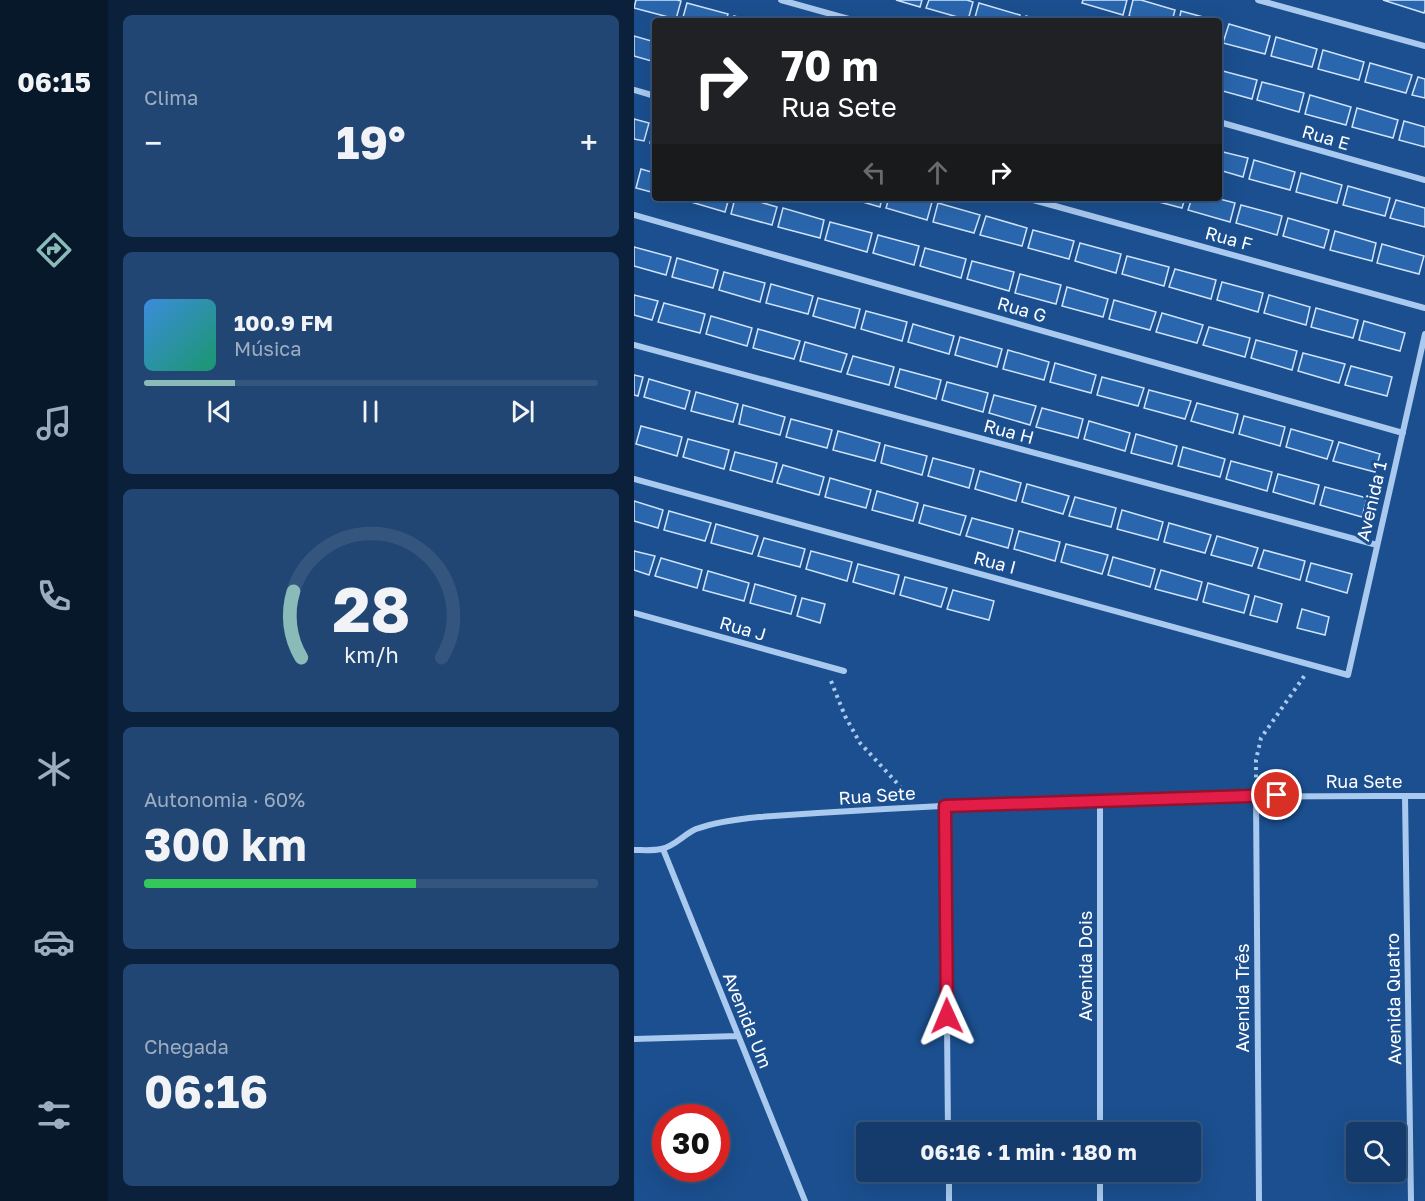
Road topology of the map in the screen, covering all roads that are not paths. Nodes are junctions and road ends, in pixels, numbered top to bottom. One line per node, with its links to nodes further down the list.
1 (781, 0): 3 (street)
2 (1258, 0): 4 (street)
3 (845, 18)
4 (1424, 46)
5 (634, 90): 6 (street)
6 (652, 95)
7 (1222, 123): 8 (street, Rua E)
8 (1424, 180)
9 (1037, 201): 11 (street, Rua F)
10 (634, 215): 14 (street, Rua G)
11 (1424, 308)
12 (1424, 334): 14 (street, Avenida 1)
13 (634, 345): 16 (street, Rua H)
14 (1403, 432): 16 (street, Avenida 1)
15 (634, 479): 19 (street, Rua I)
16 (1377, 545): 19 (street, Avenida 1)
17 (634, 613): 18 (street, Rua J)
18 (844, 671)
19 (1348, 675)
20 (1256, 795): 21 (street, Rua Sete); 23 (street, Rua Sete); 36 (street, Avenida Três)
21 (1405, 796): 22 (street, Rua Sete); 37 (street, Avenida Quatro)
22 (1424, 796)
23 (1100, 800): 24 (street, Rua Sete); 30 (street, Avenida Dois)
24 (945, 806): 25 (street, Rua Sete); 29 (street)
25 (663, 849): 26 (street); 27 (street, Avenida Um)
26 (634, 850)
27 (738, 1036): 28 (street); 33 (street, Avenida Um)
28 (634, 1039)
29 (948, 1122)
30 (1100, 1122)
31 (949, 1182): 34 (street)
32 (1100, 1182): 35 (street)
33 (805, 1201)
34 (949, 1201)
35 (1100, 1201)
36 (1259, 1201)
37 (1411, 1201)

